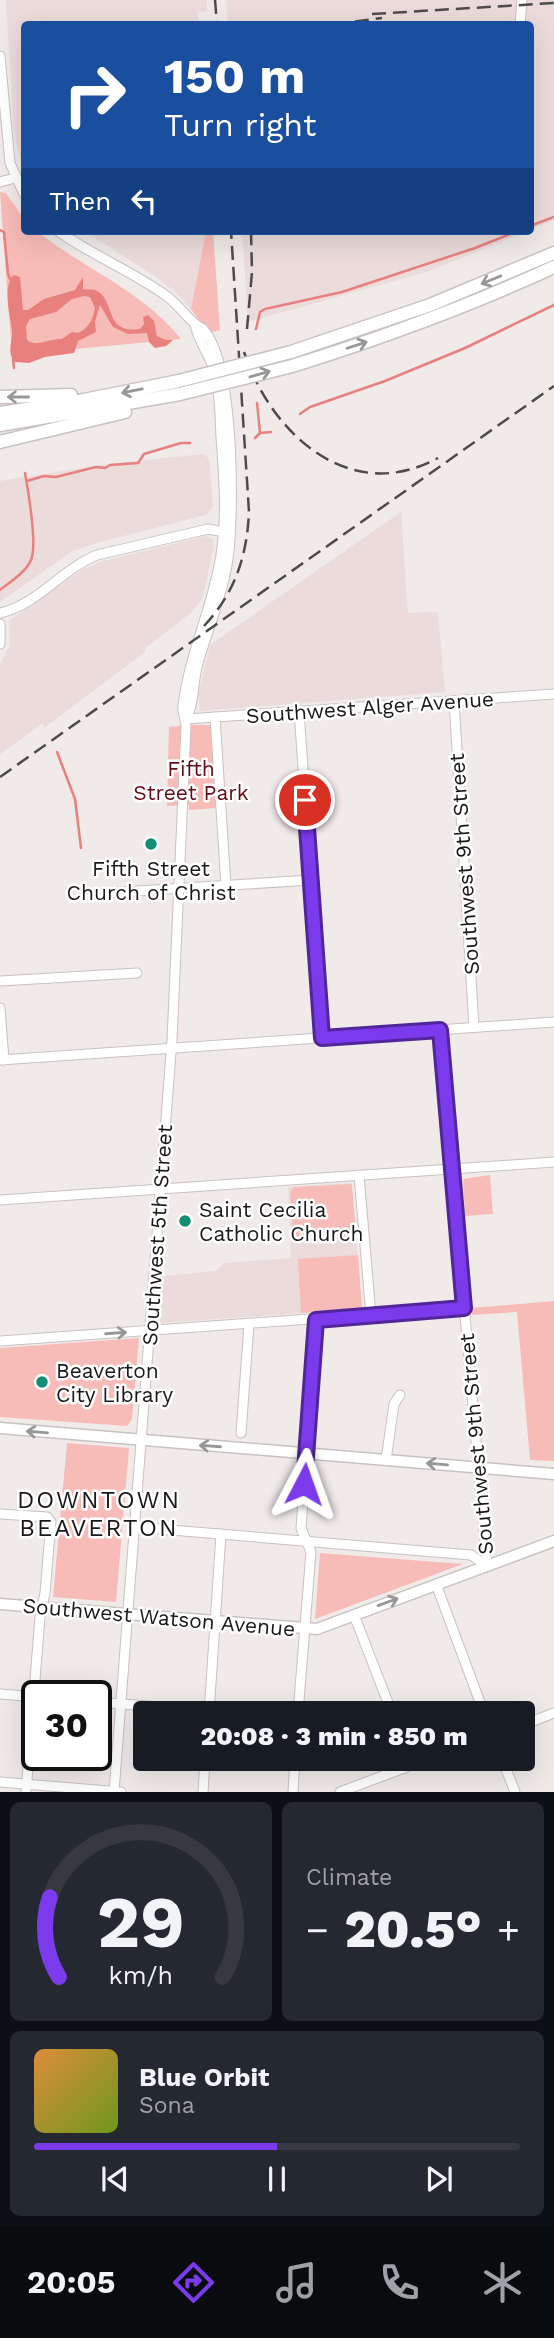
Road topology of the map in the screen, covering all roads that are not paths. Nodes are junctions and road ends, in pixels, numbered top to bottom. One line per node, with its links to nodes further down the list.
1 (522, 0): 2 (street)
2 (521, 21)
3 (0, 56): 4 (street)
4 (15, 178): 5 (street); 6 (street)
5 (0, 182)
6 (21, 189)
7 (65, 235): 17 (street, Southwest 5th Street)
8 (554, 253): 10 (highway, one-way to 10, bridge)
9 (554, 267): 10 (highway, one-way to 9, bridge)
10 (180, 388): 12 (highway); 13 (highway, one-way to 13)
11 (0, 397): 13 (highway, one-way to 11)
12 (161, 399): 15 (highway); 16 (highway)
13 (84, 400): 14 (highway)
14 (0, 413)
15 (0, 425)
16 (0, 442)
17 (228, 532): 18 (street); 25 (street, Southwest 5th Street)
18 (0, 613)
19 (0, 624): 20 (street)
20 (0, 643)
21 (554, 694): 22 (street, Southwest Alger Avenue)
22 (454, 701): 23 (street, Southwest Alger Avenue); 34 (street, Southwest 9th Street)
23 (299, 712): 24 (street, Southwest Alger Avenue); 26 (street)
24 (215, 717): 25 (street, Southwest Alger Avenue); 27 (street)
25 (186, 719): 28 (street, Southwest 5th Street)
26 (311, 880): 27 (street); 36 (street)
27 (226, 886): 28 (street)
28 (180, 889): 29 (street); 37 (street, Southwest 5th Street)
29 (106, 893)
30 (137, 973): 31 (street)
31 (0, 981)
32 (0, 1008): 38 (street)
33 (554, 1022): 34 (street)
34 (474, 1027): 35 (street)
35 (440, 1030): 36 (street); 40 (street, Southwest 9th Street)
36 (322, 1038): 37 (street)
37 (171, 1048): 38 (street); 42 (street, Southwest 5th Street)
38 (2, 1060)
39 (554, 1162): 40 (street)
40 (453, 1169): 41 (street); 44 (street, Southwest 9th Street)
41 (359, 1175): 42 (street); 45 (street)
42 (159, 1190): 43 (street); 48 (street, Southwest 5th Street)
43 (0, 1200)
44 (464, 1308): 45 (street); 56 (street, Southwest 9th Street)
45 (371, 1316): 46 (street)
46 (316, 1320): 47 (street); 54 (street)
47 (249, 1324): 48 (street); 52 (street)
48 (149, 1331): 49 (street, one-way to 48); 53 (street, Southwest 5th Street)
49 (0, 1340)
50 (400, 1395): 55 (street)
51 (0, 1429): 53 (main road, one-way to 51)
52 (241, 1433)
53 (142, 1441): 54 (main road, one-way to 53); 59 (street, Southwest 5th Street)
54 (306, 1454): 55 (main road); 61 (street)
55 (386, 1460): 56 (main road, one-way to 55)
56 (478, 1468): 57 (main road); 63 (street, Southwest 9th Street)
57 (554, 1474)
58 (0, 1514): 66 (street)
59 (135, 1527): 60 (street); 67 (street, Southwest 5th Street)
60 (221, 1534): 61 (street); 69 (street)
61 (306, 1541): 63 (street); 70 (street)
62 (554, 1541): 63 (main road, Southwest Watson Avenue)
63 (486, 1566): 64 (main road, Southwest Watson Avenue)
64 (436, 1584): 68 (main road, Southwest Watson Avenue, one-way to 64); 77 (street)
65 (0, 1604): 66 (main road, Southwest Watson Avenue)
66 (42, 1608): 67 (main road, Southwest Watson Avenue); 71 (street)
67 (129, 1614): 69 (main road, Southwest Watson Avenue); 79 (street, Southwest 5th Street)
68 (354, 1615): 70 (main road, Southwest Watson Avenue); 76 (street)
69 (217, 1622): 70 (main road, Southwest Watson Avenue); 74 (street)
70 (305, 1629): 75 (street)
71 (36, 1680)
72 (0, 1694): 73 (street)
73 (21, 1696)
74 (210, 1701)
75 (299, 1701)
76 (387, 1701)
77 (480, 1701)
78 (112, 1704): 79 (street)
79 (122, 1705): 80 (street); 89 (street, Southwest 5th Street)
80 (133, 1706)
81 (554, 1713): 82 (street)
82 (535, 1720)
83 (204, 1771): 91 (street)
84 (294, 1771): 92 (street)
85 (389, 1771): 93 (street)
86 (507, 1771): 94 (street)
87 (0, 1782): 88 (street)
88 (26, 1788): 89 (street)
89 (114, 1792): 90 (street)
90 (121, 1792)
91 (203, 1792)
92 (293, 1792)
93 (340, 1792)
94 (515, 1792)

